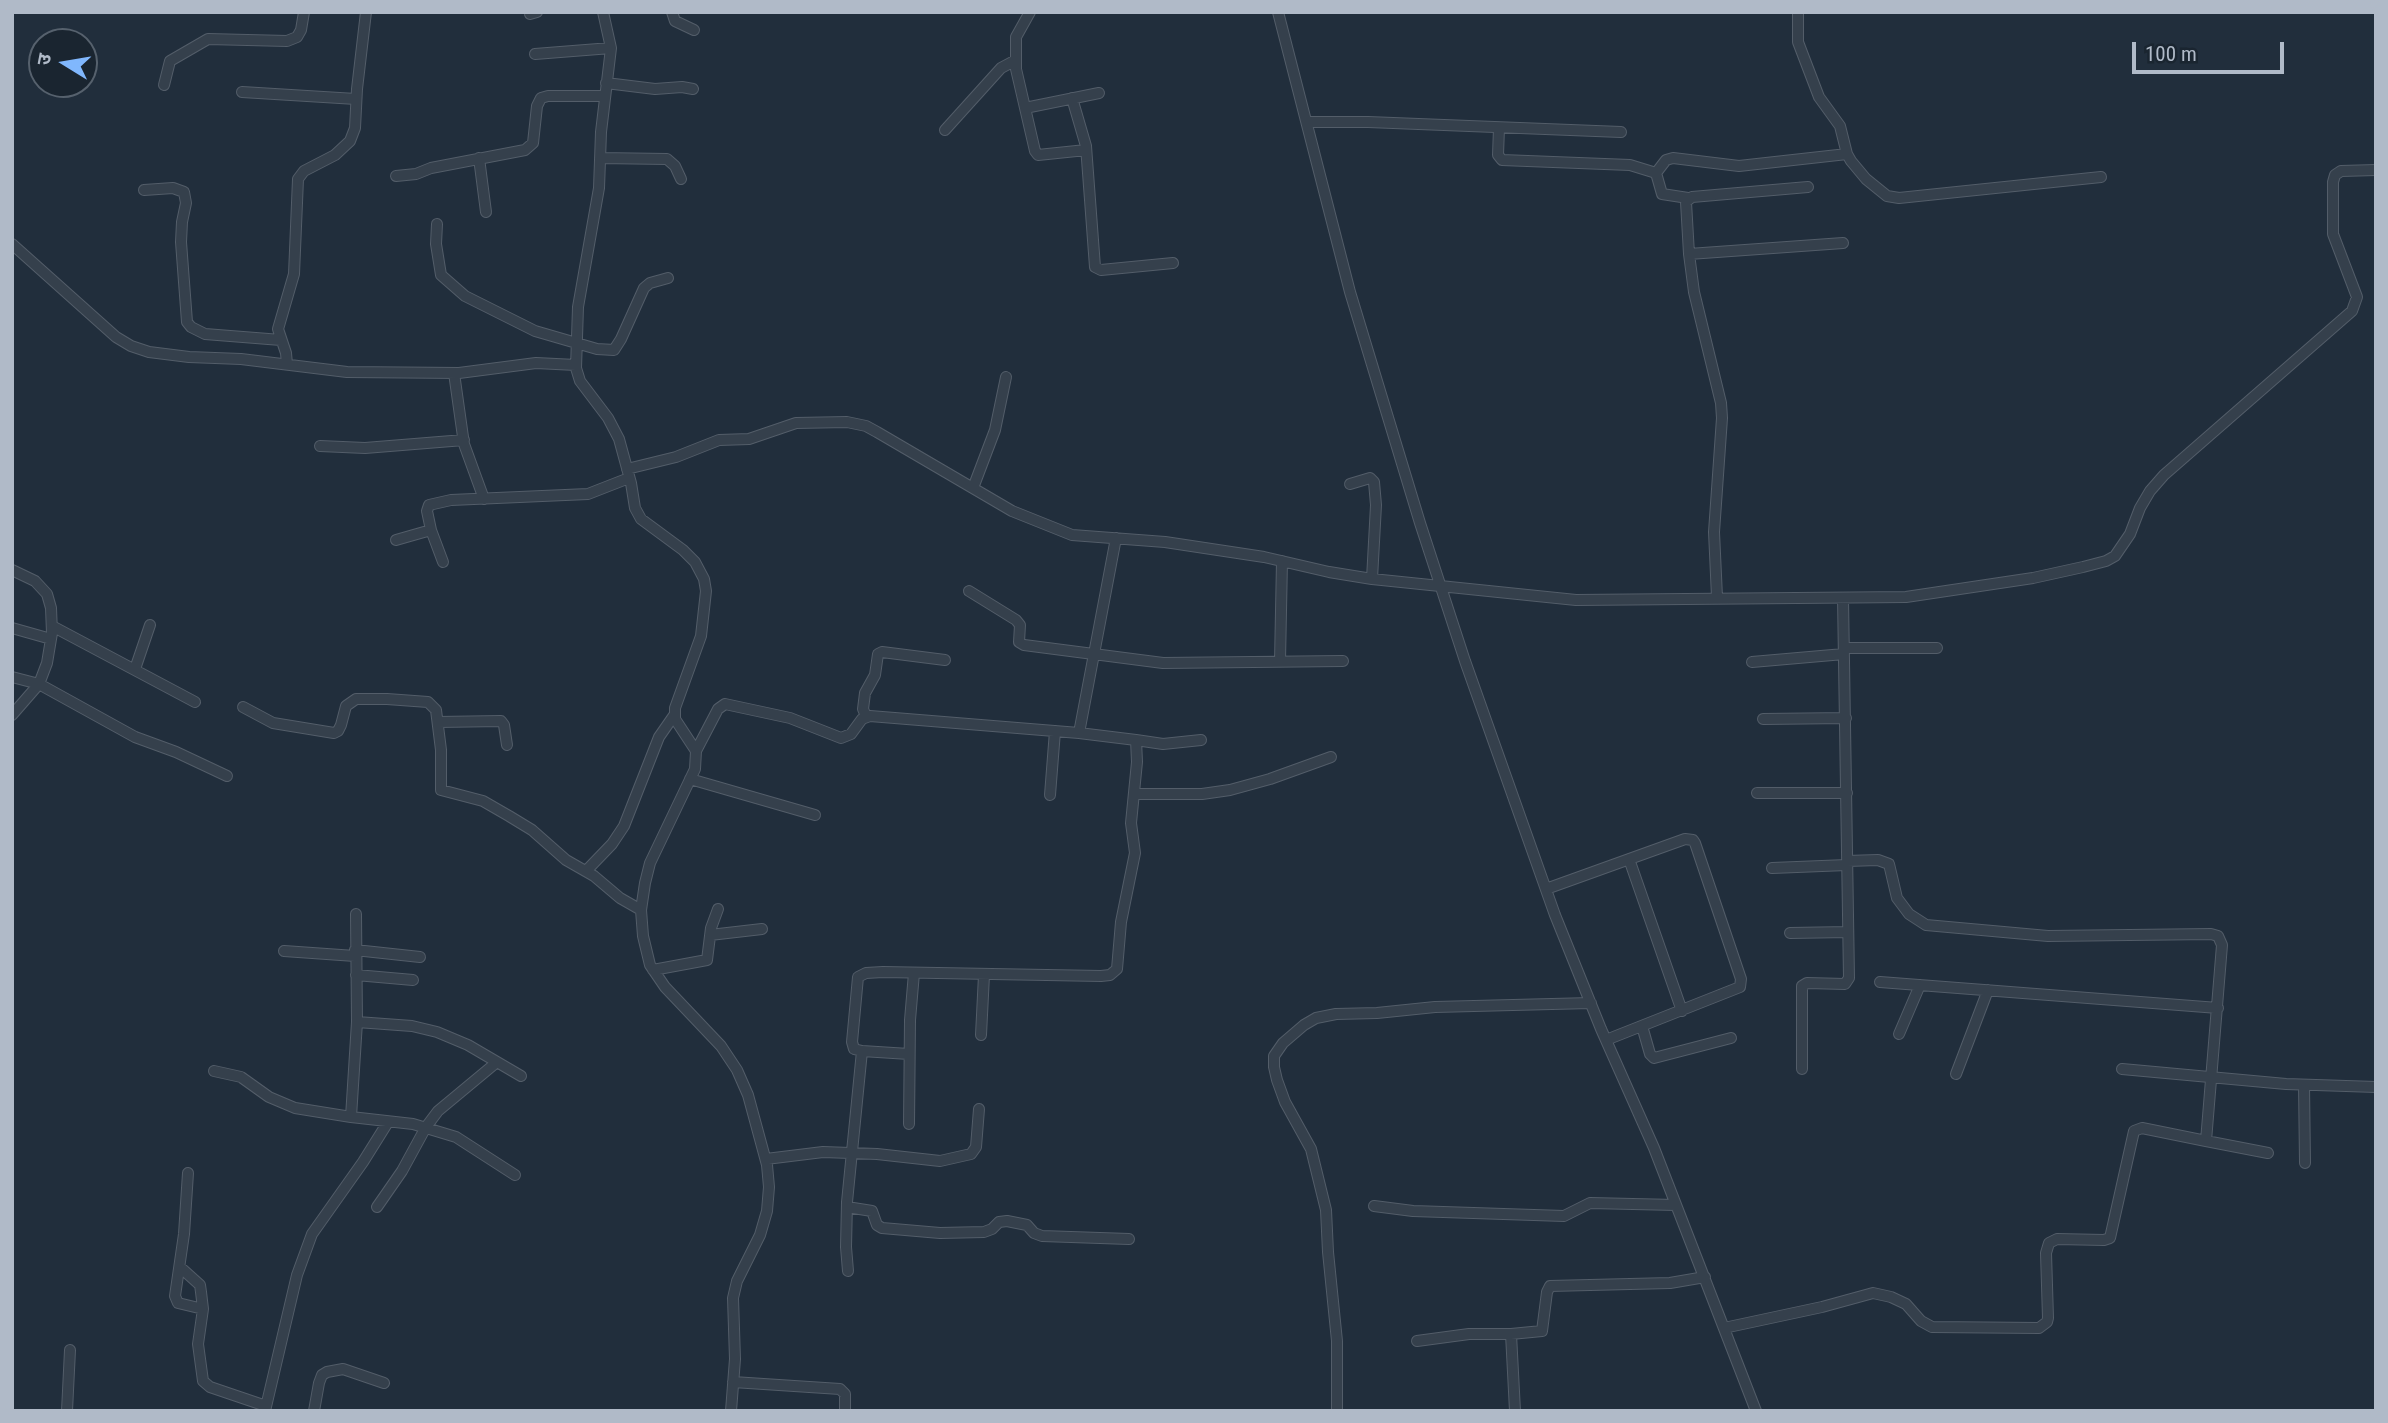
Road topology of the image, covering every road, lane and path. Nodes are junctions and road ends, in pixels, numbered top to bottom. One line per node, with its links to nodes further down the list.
1 (304, 12): 13 (street)
2 (366, 12): 19 (street)
3 (603, 12): 9 (street)
4 (672, 12): 8 (street)
5 (1030, 12): 11 (street)
6 (1278, 12): 21 (street)
7 (1798, 12): 26 (street)
8 (694, 30)
9 (611, 48): 10 (street); 12 (street)
10 (535, 54)
11 (1016, 60): 20 (street); 23 (street)
12 (606, 83): 14 (street); 17 (street)
13 (164, 85)
14 (693, 89)
15 (242, 92): 19 (street)
16 (1099, 93): 18 (street)
17 (605, 96): 27 (street); 28 (street)
18 (1072, 98): 20 (street); 25 (street)
19 (356, 99): 44 (street)
20 (1026, 108): 25 (street)
21 (1307, 122): 22 (street); 63 (street)
22 (1499, 128): 24 (street); 30 (street)
23 (945, 130)
24 (1621, 132)
25 (1087, 150): 42 (street)
26 (1847, 154): 30 (street); 32 (street)
27 (479, 158): 31 (street); 37 (street)
28 (600, 158): 33 (street); 45 (street)
29 (2376, 170): 66 (street)
30 (1656, 173): 36 (street)
31 (396, 176)
32 (2101, 177)
33 (681, 178)
34 (1808, 187): 36 (street)
35 (144, 190): 44 (street)
36 (1688, 198): 41 (street)
37 (486, 212)
38 (437, 224): 45 (street)
39 (1843, 243): 41 (street)
40 (12, 244): 46 (street)
41 (1689, 254): 65 (street)
42 (1173, 262)
43 (668, 278): 45 (street)
44 (281, 340): 46 (street)
45 (577, 344): 47 (street)
46 (287, 365): 48 (street)
47 (576, 365): 48 (street); 52 (street)
48 (454, 373): 50 (street)
49 (1006, 377): 54 (street)
50 (464, 440): 51 (street); 55 (street)
51 (320, 446)
52 (628, 473): 54 (street); 55 (street); 83 (street)
53 (1350, 484): 62 (street)
54 (973, 488): 57 (street)
55 (484, 499): 56 (street)
56 (431, 530): 58 (street); 60 (street)
57 (1116, 538): 59 (street); 73 (street)
58 (396, 540)
59 (1282, 561): 62 (street); 75 (street)
60 (443, 562)
61 (12, 570): 68 (street)
62 (1372, 579): 63 (street)
63 (1441, 586): 65 (street); 107 (street)
64 (969, 591): 73 (street)
65 (1717, 597): 66 (street)
66 (1843, 598): 72 (street)
67 (150, 625): 78 (street)
68 (52, 626): 70 (street); 78 (street)
69 (12, 628): 70 (street)
70 (51, 639): 80 (street)
71 (1937, 648): 72 (street)
72 (1844, 651): 77 (street); 87 (street)
73 (1093, 655): 75 (street); 90 (street)
74 (945, 660): 85 (street)
75 (1280, 661): 76 (street)
76 (1343, 661)
77 (1752, 662)
78 (135, 669): 81 (street)
79 (12, 677): 80 (street)
80 (39, 684): 84 (street); 96 (street)
81 (195, 702)
82 (243, 707): 88 (street)
83 (675, 714): 94 (street); 106 (street)
84 (12, 715)
85 (866, 716): 89 (street); 94 (street)
86 (1763, 719): 87 (street)
87 (1846, 719): 99 (street)
88 (438, 722): 93 (street); 106 (street)
89 (1055, 731): 90 (street); 101 (street)
90 (1079, 733): 91 (street)
91 (1136, 740): 92 (street); 100 (street)
92 (1201, 740)
93 (507, 745)
94 (696, 751): 97 (street)
95 (1331, 757): 100 (street)
96 (227, 776)
97 (690, 779): 102 (street); 109 (street)
98 (1757, 793): 99 (street)
99 (1846, 793): 104 (street)
100 (1135, 794): 121 (street)
101 (1050, 796)
102 (815, 815)
103 (1629, 859): 107 (street); 128 (street); 128 (street)
104 (1847, 863): 105 (street); 113 (street); 127 (street)
105 (1772, 868)
106 (586, 870): 109 (street)
107 (1546, 889): 126 (street)
108 (718, 909): 114 (street)
109 (641, 910): 118 (street)
110 (356, 914): 116 (street)
111 (762, 929): 114 (street)
112 (1790, 933): 113 (street)
113 (1848, 933): 138 (street)
114 (710, 935): 118 (street)
115 (284, 951): 116 (street)
116 (355, 953): 117 (street); 120 (street)
117 (420, 957)
118 (653, 970): 154 (street)
119 (914, 973): 121 (street); 135 (street); 136 (street)
120 (356, 975): 122 (street); 129 (street)
121 (984, 975): 132 (street)
122 (413, 980)
123 (1880, 982): 124 (street)
124 (1920, 985): 125 (street); 131 (street)
125 (1988, 990): 127 (street); 141 (street)
126 (1591, 1003): 134 (street); 178 (street)
127 (2218, 1008): 143 (street)
128 (1682, 1011): 130 (street)
129 (357, 1022): 137 (street); 147 (street)
130 (1642, 1026): 133 (street); 134 (street)
131 (1899, 1034)
132 (981, 1035)
133 (1731, 1038)
134 (1606, 1040): 158 (street)
135 (862, 1051): 136 (street); 152 (street)
136 (909, 1054): 149 (street)
137 (497, 1062): 142 (street); 150 (street)
138 (1802, 1069)
139 (2122, 1069): 143 (street)
140 (214, 1071): 147 (street)
141 (1956, 1074)
142 (521, 1076)
143 (2212, 1078): 144 (street); 151 (street)
144 (2304, 1085): 145 (street); 155 (street)
145 (2376, 1087)
146 (979, 1109): 152 (street)
147 (351, 1117): 148 (street)
148 (388, 1122): 150 (street); 173 (street)
149 (909, 1124)
150 (426, 1127): 157 (street); 160 (street)
151 (2206, 1141): 153 (street); 167 (street)
152 (850, 1153): 154 (street); 161 (street)
153 (2268, 1153)
154 (766, 1159): 171 (street)
155 (2305, 1163)
156 (188, 1173): 163 (street)
157 (516, 1175)
158 (1676, 1205): 159 (street); 165 (street)
159 (1374, 1206)
160 (377, 1207)
161 (847, 1207): 162 (street); 164 (street)
162 (1129, 1239)
163 (180, 1267): 166 (street); 166 (street)
164 (848, 1271)
165 (1705, 1277): 167 (street); 168 (street)
166 (203, 1309): 173 (street)
167 (1724, 1328): 180 (street)
168 (1511, 1334): 169 (street); 179 (street)
169 (1418, 1341)
170 (70, 1350): 174 (street)
171 (733, 1382): 176 (street); 177 (street)
172 (384, 1383): 175 (street)
173 (265, 1408)
174 (67, 1411)
175 (314, 1411)
176 (731, 1411)
177 (845, 1411)
178 (1337, 1411)
179 (1515, 1411)
180 (1756, 1411)

